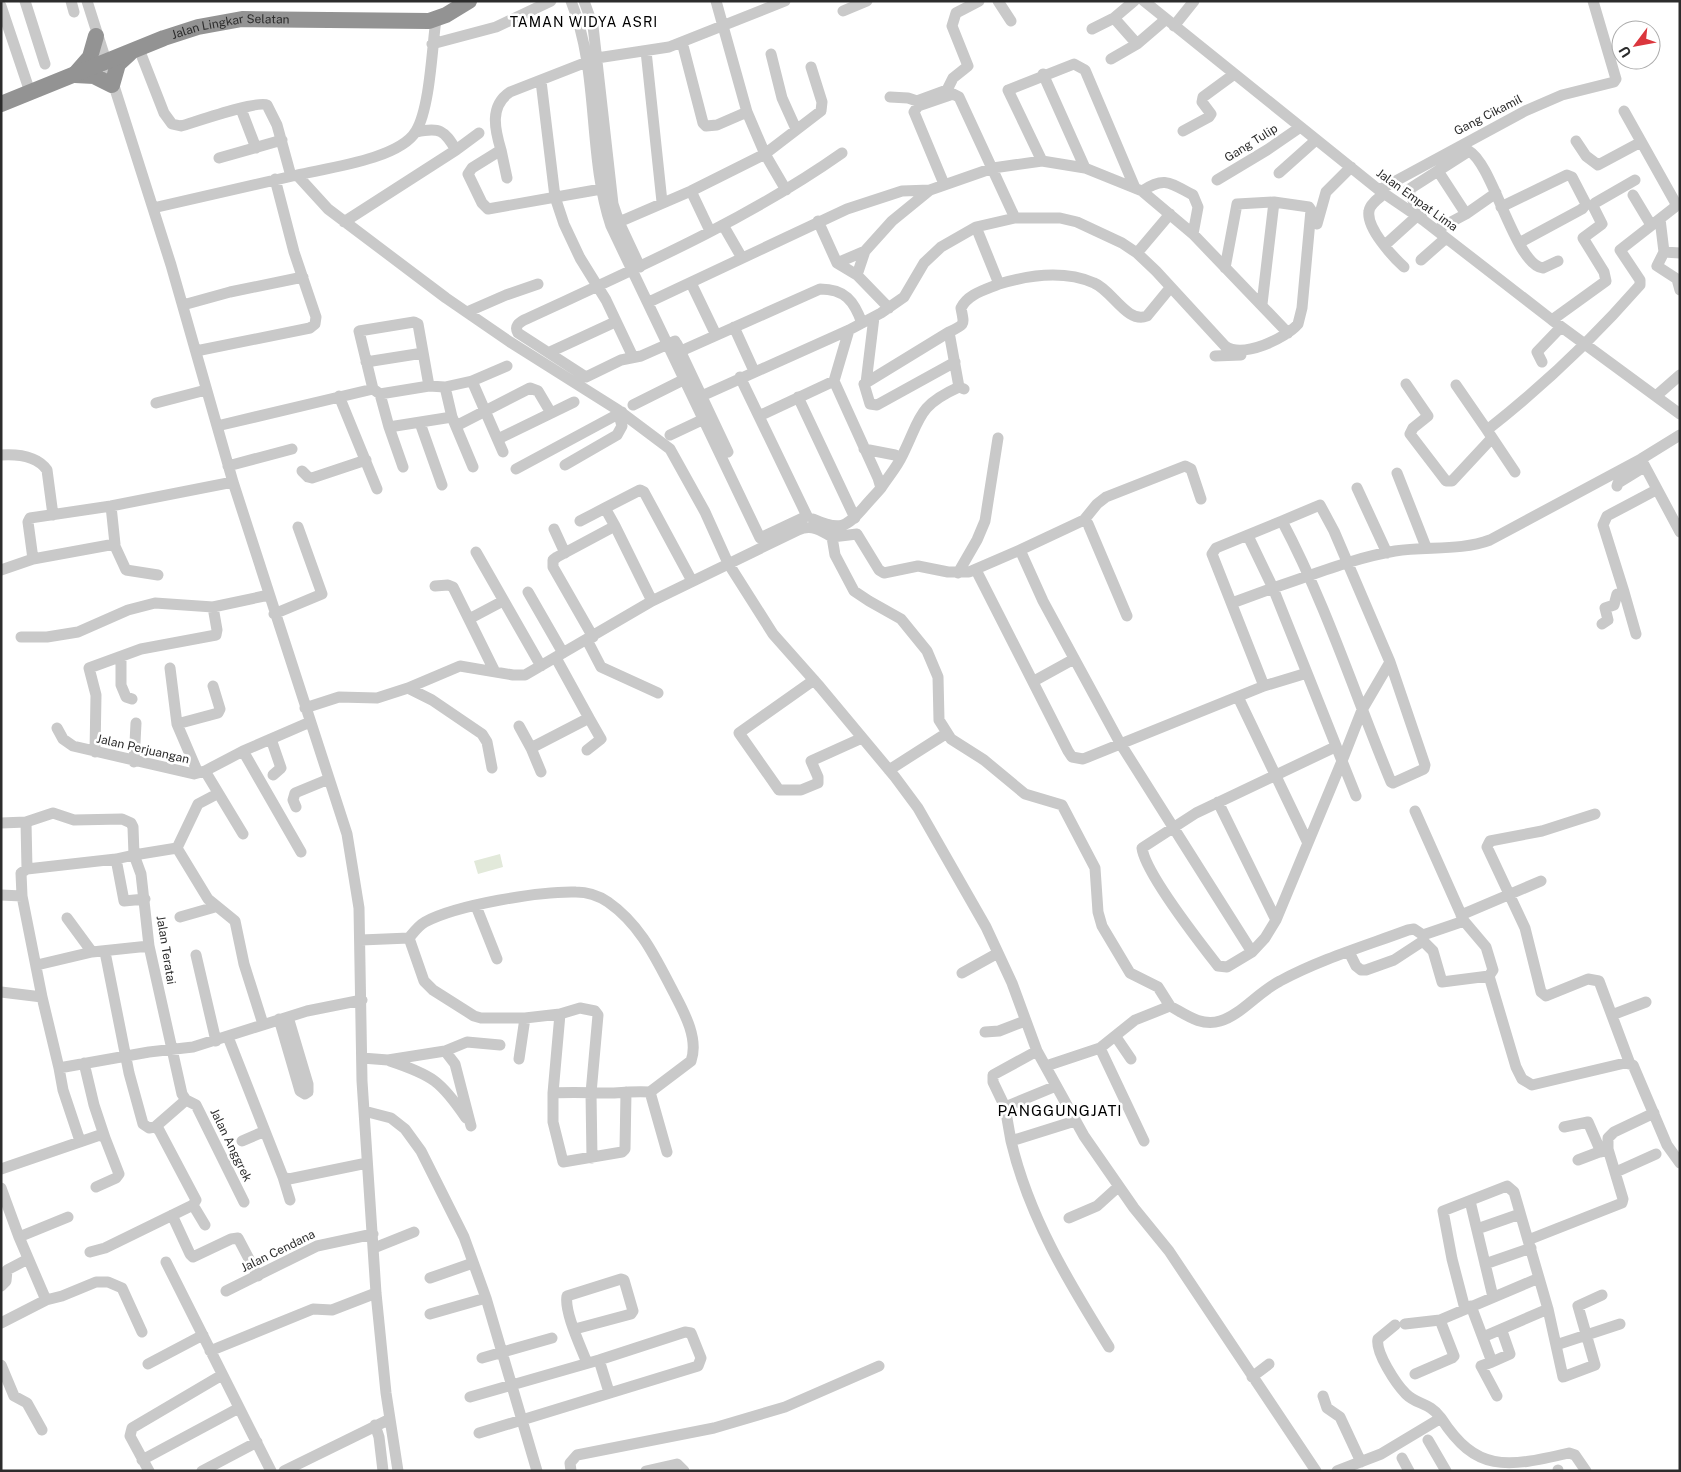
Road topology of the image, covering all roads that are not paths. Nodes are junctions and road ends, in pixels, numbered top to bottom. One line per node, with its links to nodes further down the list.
1 (25, 1): 36 (street)
2 (87, 1): 24 (street)
3 (469, 1): 19 (highway, Jalan Lingkar Selatan)
4 (551, 1): 27 (street)
5 (571, 1): 35 (street)
6 (584, 1): 32 (street)
7 (716, 1): 22 (street)
8 (785, 1): 22 (street)
9 (867, 1): 17 (street)
10 (980, 1): 44 (street)
11 (998, 1): 20 (street)
12 (1134, 1): 18 (street)
13 (1144, 1): 21 (street, Jalan Empat Lima)
14 (1194, 1): 21 (street)
15 (1593, 1): 82 (street, Gang Cikamil)
16 (1, 6): 25 (street)
17 (843, 11)
18 (1114, 18): 23 (street); 28 (street)
19 (436, 19): 27 (street); 30 (highway, Jalan Lingkar Selatan)
20 (1011, 21)
21 (1169, 23): 28 (street); 40 (street, Jalan Empat Lima)
22 (724, 25): 26 (street); 48 (street)
23 (1092, 29)
24 (96, 36): 30 (highway); 34 (street); 38 (highway)
25 (7, 38): 43 (street)
26 (682, 42): 29 (street); 48 (street)
27 (432, 44): 52 (street)
28 (1137, 44): 33 (street)
29 (651, 50): 32 (street); 86 (street)
30 (134, 51): 34 (highway, Jalan Lingkar Selatan); 42 (highway); 46 (street)
31 (771, 54): 50 (street)
32 (597, 58): 35 (street); 76 (street)
33 (1111, 59)
34 (105, 62): 38 (highway, Jalan Lingkar Selatan); 42 (street)
35 (586, 62): 41 (street); 76 (street)
36 (45, 64)
37 (811, 67): 50 (street)
38 (75, 74): 42 (highway); 43 (highway, Jalan Lingkar Selatan)
39 (1043, 74): 64 (street); 67 (street); 77 (street)
40 (1233, 75): 49 (street, Jalan Empat Lima); 51 (street)
41 (541, 81): 60 (street); 85 (street)
42 (112, 85): 90 (street)
43 (30, 92): 45 (highway, Jalan Lingkar Selatan)
44 (890, 97)
45 (1, 104)
46 (241, 109): 54 (street); 58 (street)
47 (1624, 111): 57 (street)
48 (747, 112): 62 (street)
49 (1299, 128): 55 (street, Jalan Empat Lima); 73 (street, Gang Tulip)
50 (796, 129): 62 (street)
51 (1183, 130)
52 (416, 132): 59 (street); 70 (street)
53 (479, 132): 59 (street)
54 (282, 140): 58 (street); 70 (street)
55 (1316, 140): 65 (street, Jalan Empat Lima); 69 (street)
56 (1576, 141): 57 (street)
57 (1642, 142): 98 (street)
58 (256, 148): 63 (street)
59 (456, 150): 96 (street)
60 (501, 150): 71 (street); 85 (street)
61 (842, 153): 79 (street)
62 (765, 154): 78 (street); 79 (street)
63 (219, 158)
64 (1042, 161): 66 (street); 67 (street)
65 (1351, 167): 82 (street, Jalan Empat Lima); 146 (street)
66 (993, 168): 75 (street); 75 (street); 93 (street)
67 (1085, 168): 77 (street)
68 (1438, 171): 83 (street); 92 (street); 94 (street)
69 (1279, 173)
70 (294, 176): 72 (street); 96 (street)
71 (507, 178)
72 (275, 179): 90 (street); 119 (street)
73 (1217, 180)
74 (1636, 180): 134 (street)
75 (944, 184): 80 (street)
76 (605, 188): 85 (street); 97 (street); 115 (street)
77 (1138, 189): 91 (street); 103 (street)
78 (691, 190): 86 (street); 102 (street)
79 (786, 190): 99 (street)
80 (930, 190): 81 (street); 88 (street)
81 (902, 191): 88 (street); 95 (street)
82 (1382, 192): 94 (street, Jalan Empat Lima); 106 (street)
83 (1496, 193): 89 (street); 92 (street)
84 (1633, 196): 98 (street)
85 (555, 197): 123 (street)
86 (662, 202): 97 (street)
87 (1274, 202): 117 (street); 128 (street); 138 (street)
88 (910, 206): 107 (street)
89 (1501, 207): 105 (street); 105 (street)
90 (153, 208): 127 (street)
91 (1170, 214): 103 (street); 109 (street)
92 (1466, 214): 101 (street)
93 (1015, 218): 100 (street); 109 (street)
94 (1420, 218): 101 (street, Jalan Empat Lima); 106 (street)
95 (818, 221): 111 (street); 114 (street)
96 (344, 222): 130 (street)
97 (619, 222): 115 (street)
98 (1656, 222): 108 (street); 141 (street)
99 (723, 224): 102 (street); 111 (street)
100 (976, 227): 122 (street); 129 (street)
101 (1436, 230): 104 (street, Jalan Empat Lima)
102 (710, 231): 115 (street)
103 (1193, 234): 117 (street)
104 (1446, 238): 112 (street); 134 (street, Jalan Empat Lima)
105 (1519, 243): 113 (street)
106 (1384, 245): 116 (street)
107 (865, 251): 114 (street); 118 (street)
108 (1664, 252): 110 (street); 125 (street)
109 (1138, 253): 124 (street)
110 (1680, 253)
111 (742, 258): 120 (street)
112 (1421, 260)
113 (1558, 261)
114 (837, 263): 118 (street)
115 (636, 267): 123 (street); 126 (street)
116 (1404, 267)
117 (1225, 268): 128 (street)
118 (857, 275): 129 (street)
119 (303, 277): 127 (street); 142 (street)
120 (691, 283): 126 (street); 139 (street)
121 (538, 284): 130 (street)
122 (999, 284): 124 (street); 137 (street)
123 (598, 285): 132 (street); 144 (street)
124 (1170, 288): 138 (street)
125 (1680, 290)
126 (653, 300): 140 (street)
127 (183, 304): 142 (street)
128 (1262, 304): 138 (street)
129 (889, 308): 131 (street)
130 (467, 312): 174 (street)
131 (874, 317): 133 (street); 158 (street)
132 (615, 322): 144 (street); 147 (street)
133 (862, 323): 135 (street); 136 (street)
134 (1556, 324): 141 (street, Jalan Empat Lima); 150 (street)
135 (734, 327): 139 (street); 152 (street)
136 (849, 330): 152 (street); 157 (street)
137 (949, 332): 149 (street); 158 (street)
138 (1288, 333)
139 (716, 335): 143 (street)
140 (672, 342): 143 (street); 147 (street); 155 (street)
141 (1586, 345): 166 (street, Jalan Empat Lima); 182 (street)
142 (196, 351): 163 (street)
143 (681, 351): 167 (street)
144 (550, 352): 147 (street)
145 (423, 353): 148 (street); 148 (street); 161 (street)
146 (1215, 356)
147 (633, 357)
148 (366, 362): 164 (street)
149 (955, 362): 158 (street); 205 (street)
150 (1542, 362)
151 (507, 366): 156 (street)
152 (754, 371): 154 (street)
153 (1680, 375): 166 (street)
154 (740, 378): 167 (street); 176 (street)
155 (685, 379): 167 (street); 171 (street)
156 (472, 381): 162 (street); 172 (street)
157 (834, 381): 168 (street); 188 (street)
158 (866, 382)
159 (1406, 384): 182 (street)
160 (1456, 384): 182 (street)
161 (429, 386): 162 (street); 164 (street)
162 (445, 387): 178 (street)
163 (206, 390): 170 (street); 180 (street)
164 (376, 391): 165 (street); 181 (street)
165 (340, 396): 180 (street); 192 (street)
166 (1656, 396): 175 (street, Jalan Empat Lima)
167 (698, 397): 177 (street); 223 (street)
168 (798, 397): 176 (street); 214 (street)
169 (574, 402): 173 (street)
170 (156, 403)
171 (633, 405)
172 (486, 410): 173 (street); 178 (street); 186 (street)
173 (551, 413): 186 (street)
174 (620, 414): 194 (street); 198 (street); 232 (street)
175 (1680, 414)
176 (759, 416): 213 (street)
177 (704, 420): 183 (street); 223 (street)
178 (454, 421): 179 (street); 197 (street)
179 (420, 423): 181 (street); 203 (street)
180 (217, 426): 195 (street)
181 (388, 427): 196 (street)
182 (1490, 434): 200 (street)
183 (670, 435)
184 (1680, 435): 193 (street)
185 (998, 438): 236 (street)
186 (498, 440): 189 (street)
187 (292, 449): 195 (street)
188 (864, 449): 190 (street); 205 (street)
189 (503, 452)
190 (895, 454)
191 (1, 455): 212 (street)
192 (366, 460): 199 (street); 207 (street)
193 (1643, 463): 204 (street); 208 (street); 226 (street)
194 (565, 464)
195 (228, 466): 202 (street)
196 (403, 467)
197 (473, 467)
198 (516, 469)
199 (302, 471)
200 (1515, 472)
201 (1397, 473): 226 (street)
202 (233, 482): 210 (street); 244 (street)
203 (442, 485)
204 (1617, 486)
205 (880, 488): 214 (street)
206 (1357, 488): 230 (street)
207 (377, 489)
208 (1656, 490): 221 (street); 243 (street)
209 (1201, 499): 215 (street)
210 (111, 506): 212 (street); 225 (street)
211 (605, 508): 216 (street); 218 (street); 239 (street)
212 (53, 515): 231 (street)
213 (807, 516): 214 (street); 223 (street)
214 (855, 518)
215 (1084, 520): 227 (street); 250 (street)
216 (580, 521)
217 (1282, 521): 222 (street); 233 (street); 238 (street)
218 (615, 526): 229 (street); 246 (street)
219 (298, 527): 249 (street)
220 (554, 529): 229 (street)
221 (1680, 532)
222 (1248, 536): 241 (street); 247 (street)
223 (764, 537)
224 (832, 538): 232 (street); 236 (street); 280 (street)
225 (114, 544): 231 (street); 237 (street)
226 (1426, 547): 230 (street)
227 (1020, 550): 235 (street); 258 (street)
228 (476, 552): 245 (street)
229 (565, 553): 255 (street)
230 (1387, 553): 233 (street)
231 (33, 559): 234 (street)
232 (728, 563): 239 (street); 264 (street)
233 (1348, 564): 238 (street); 259 (street)
234 (1, 570)
235 (976, 570): 236 (street); 265 (street)
236 (958, 572)
237 (158, 575)
238 (1308, 576): 241 (street); 273 (street)
239 (692, 581): 246 (street)
240 (435, 586): 251 (street)
241 (1273, 588): 247 (street); 263 (street)
242 (528, 592): 257 (street)
243 (1624, 592): 252 (street); 253 (street)
244 (269, 595): 248 (street); 249 (street)
245 (503, 601): 251 (street); 260 (street)
246 (652, 601): 255 (street)
247 (1232, 603): 267 (street)
248 (213, 607): 254 (street); 256 (street)
249 (274, 614): 272 (street)
250 (1127, 616)
251 (469, 619): 262 (street)
252 (1602, 624)
253 (1636, 634)
254 (21, 638)
255 (590, 639): 257 (street); 269 (street)
256 (121, 656): 271 (street); 288 (street)
257 (559, 656): 260 (street); 274 (street)
258 (1074, 659): 265 (street); 283 (street)
259 (1390, 662): 273 (street); 273 (street)
260 (541, 666): 262 (street)
261 (170, 668): 277 (street)
262 (494, 670): 268 (street)
263 (1307, 673): 267 (street); 284 (street)
264 (814, 680): 281 (street); 281 (street)
265 (1034, 681): 283 (street)
266 (213, 686): 277 (street)
267 (1264, 686): 270 (street)
268 (408, 688): 272 (street); 291 (street)
269 (658, 693)
270 (1238, 697): 283 (street); 296 (street)
271 (132, 700)
272 (305, 708): 275 (street)
273 (1362, 710): 289 (street)
274 (589, 718): 285 (street); 286 (street)
275 (310, 722): 282 (street, Jalan Perjuangan); 297 (street)
276 (136, 723): 290 (street)
277 (177, 724): 293 (street)
278 (519, 726): 285 (street)
279 (57, 728): 288 (street, Jalan Perjuangan)
280 (947, 733): 292 (street); 343 (street)
281 (862, 738): 292 (street)
282 (271, 739): 287 (street, Jalan Perjuangan); 295 (street)
283 (1120, 743): 306 (street)
284 (1335, 747): 289 (street); 296 (street)
285 (531, 748): 294 (street)
286 (586, 750)
287 (243, 751): 293 (street, Jalan Perjuangan); 310 (street)
288 (95, 752): 290 (street, Jalan Perjuangan)
289 (1342, 760): 299 (street); 308 (street)
290 (134, 762): 293 (street, Jalan Perjuangan)
291 (492, 768)
292 (889, 770): 333 (street)
293 (202, 772): 298 (street)
294 (541, 772)
295 (273, 775)
296 (1275, 776): 300 (street); 308 (street)
297 (330, 779): 301 (street); 327 (street)
298 (217, 794): 307 (street); 309 (street)
299 (1356, 796)
300 (1218, 802): 306 (street); 324 (street)
301 (296, 808)
302 (1415, 811): 323 (street)
303 (1595, 814): 315 (street)
304 (26, 822): 305 (street); 311 (street, Jalan Teratai); 313 (street)
305 (1, 823)
306 (1172, 826): 331 (street); 331 (street)
307 (243, 834)
308 (1307, 841): 324 (street)
309 (177, 848): 311 (street); 320 (street)
310 (301, 852)
311 (134, 855): 312 (street); 318 (street, Jalan Teratai)
312 (116, 859): 313 (street); 318 (street)
313 (27, 869): 317 (street)
314 (1541, 881): 315 (street)
315 (1508, 893): 323 (street); 345 (street)
316 (1, 895): 317 (street)
317 (22, 896): 336 (street)
318 (145, 899): 328 (street, Jalan Teratai)
319 (476, 906): 325 (street); 335 (street); 371 (street)
320 (215, 907): 321 (street); 349 (street)
321 (180, 917)
322 (67, 918): 329 (street)
323 (1462, 918): 326 (street); 338 (street)
324 (1276, 920): 331 (street)
325 (409, 938): 327 (street); 347 (street)
326 (1423, 938): 332 (street); 332 (street); 338 (street)
327 (361, 940): 341 (street)
328 (149, 946): 330 (street); 357 (street, Jalan Teratai)
329 (92, 952): 330 (street); 336 (street)
330 (104, 952): 360 (street)
331 (1252, 952)
332 (1349, 952): 343 (street)
333 (998, 953): 337 (street); 348 (street)
334 (196, 955): 354 (street)
335 (497, 959)
336 (36, 965): 340 (street)
337 (962, 973)
338 (1489, 976): 366 (street)
339 (1, 992): 340 (street)
340 (42, 998): 368 (street)
341 (362, 1000): 346 (street); 361 (street)
342 (1646, 1002): 345 (street)
343 (1170, 1006): 353 (street)
344 (560, 1014): 347 (street); 372 (street); 373 (street)
345 (1612, 1015): 366 (street)
346 (284, 1018): 349 (street); 351 (street)
347 (525, 1018): 362 (street)
348 (1025, 1021): 350 (street); 359 (street)
349 (262, 1024): 352 (street)
350 (985, 1032)
351 (288, 1033)
352 (228, 1037): 354 (street); 381 (street)
353 (1116, 1037): 356 (street); 363 (street)
354 (216, 1041): 357 (street)
355 (500, 1045): 358 (street)
356 (1100, 1048): 367 (street); 386 (street)
357 (171, 1049): 360 (street); 374 (street, Jalan Anggrek)
358 (445, 1051): 364 (street); 364 (street)
359 (1037, 1052): 367 (street); 375 (street)
360 (126, 1055): 365 (street); 380 (street)
361 (362, 1058): 364 (street); 376 (street)
362 (519, 1059)
363 (1132, 1059)
364 (388, 1060)
365 (84, 1063): 368 (street); 382 (street)
366 (1630, 1064): 377 (street)
367 (1046, 1066): 369 (street)
368 (59, 1068): 383 (street)
369 (1056, 1086): 375 (street); 378 (street)
370 (626, 1092): 371 (street); 373 (street); 390 (street)
371 (650, 1092): 388 (street)
372 (553, 1093): 373 (street); 390 (street)
373 (591, 1093): 390 (street)
374 (186, 1100): 380 (street); 402 (street, Jalan Anggrek)
375 (1005, 1107): 385 (street)
376 (364, 1111): 392 (street); 418 (street)
377 (1654, 1113): 387 (street); 393 (street)
378 (1075, 1121): 385 (street); 397 (street)
379 (1564, 1126): 387 (street)
380 (155, 1127): 403 (street)
381 (264, 1132): 384 (street); 396 (street)
382 (106, 1138): 383 (street); 398 (street)
383 (80, 1140): 394 (street)
384 (242, 1141)
385 (1011, 1141): 444 (street)
386 (1144, 1141)
387 (1604, 1150): 391 (street); 395 (street)
388 (667, 1152)
389 (1656, 1154): 395 (street)
390 (592, 1158)
391 (1578, 1160)
392 (367, 1163): 396 (street); 411 (street)
393 (1680, 1164)
394 (1, 1169)
395 (1616, 1172): 413 (street)
396 (283, 1177): 400 (street)
397 (1118, 1186): 407 (street); 457 (street)
398 (96, 1187)
399 (1, 1188): 412 (street)
400 (290, 1200)
401 (1470, 1200): 404 (street); 409 (street); 430 (street)
402 (244, 1202)
403 (193, 1205): 405 (street); 408 (street)
404 (1520, 1214): 409 (street); 413 (street)
405 (172, 1215): 415 (street); 420 (street)
406 (68, 1217): 412 (street)
407 (1069, 1218)
408 (205, 1224)
409 (1477, 1230): 419 (street)
410 (414, 1232): 414 (street)
411 (372, 1234): 414 (street); 420 (street, Jalan Cendana)
412 (19, 1237): 416 (street)
413 (1529, 1244): 419 (street); 422 (street)
414 (374, 1248): 425 (street)
415 (90, 1252)
416 (28, 1259): 423 (street); 429 (street)
417 (166, 1262): 439 (street)
418 (474, 1262): 421 (street); 428 (street)
419 (1485, 1264): 427 (street)
420 (258, 1276): 424 (street, Jalan Cendana)
421 (430, 1278)
422 (1539, 1278): 427 (street); 431 (street)
423 (1, 1286)
424 (226, 1291)
425 (376, 1292): 445 (street); 466 (street)
426 (1602, 1295): 440 (street)
427 (1493, 1297): 430 (street)
428 (486, 1298): 432 (street); 446 (street)
429 (46, 1300): 434 (street); 438 (street)
430 (1468, 1307): 433 (street); 441 (street)
431 (1548, 1309): 437 (street); 443 (street)
432 (430, 1314)
433 (1440, 1320): 455 (street); 464 (street)
434 (1, 1323)
435 (1620, 1324): 440 (street)
436 (575, 1329): 436 (street); 450 (street)
437 (1502, 1331): 441 (street); 449 (street)
438 (142, 1332)
439 (202, 1335): 445 (street); 451 (street)
440 (1587, 1336): 443 (street); 443 (street)
441 (1484, 1337): 449 (street)
442 (552, 1338): 446 (street)
443 (1556, 1346)
444 (1109, 1347)
445 (210, 1351): 456 (street)
446 (502, 1352): 447 (street); 458 (street)
447 (482, 1358)
448 (599, 1360): 450 (street); 459 (street); 459 (street)
449 (1492, 1362): 461 (street)
450 (587, 1363): 458 (street)
451 (148, 1364)
452 (1269, 1364): 457 (street)
453 (1, 1365): 468 (street)
454 (879, 1366): 484 (street)
455 (1415, 1374)
456 (222, 1375): 463 (street); 473 (street)
457 (1252, 1377): 487 (street)
458 (512, 1385): 462 (street); 465 (street)
459 (609, 1392): 465 (street)
460 (1323, 1396): 474 (street)
461 (1496, 1396)
462 (470, 1397)
463 (239, 1408): 471 (street); 473 (street)
464 (1441, 1418): 474 (street); 490 (street)
465 (522, 1419): 469 (street); 483 (street)
466 (390, 1424): 467 (street); 482 (street)
467 (377, 1429): 476 (street); 480 (street); 481 (street)
468 (42, 1430)
469 (479, 1433)
470 (1428, 1440): 489 (street)
471 (257, 1442): 478 (street); 479 (street)
472 (1402, 1458): 488 (street)
473 (142, 1460): 477 (street)
474 (1361, 1462): 475 (street)
475 (1344, 1469)
476 (381, 1470)
477 (149, 1471)
478 (202, 1471)
479 (271, 1471)
480 (284, 1471)
481 (299, 1471)
482 (398, 1471)
483 (537, 1471)
484 (571, 1471)
485 (646, 1471): 486 (street)
486 (684, 1471)
487 (1316, 1471)
488 (1409, 1471)
489 (1446, 1471)
490 (1586, 1471)

